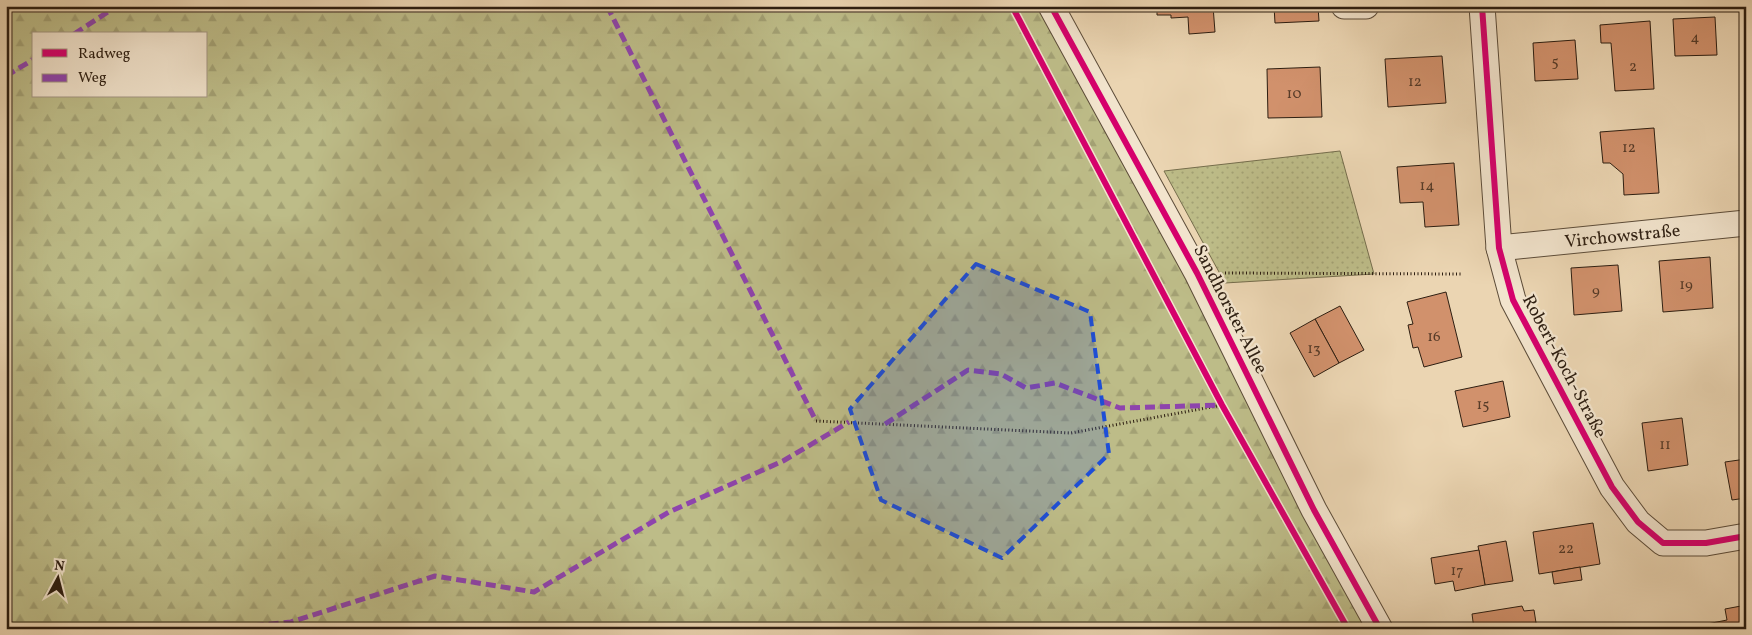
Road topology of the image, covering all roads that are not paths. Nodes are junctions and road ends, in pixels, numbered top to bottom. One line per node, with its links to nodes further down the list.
1 (1051, 6): 8 (street, Sandhorster Allee)
2 (1344, 6): 3 (street)
3 (1366, 6)
4 (1482, 6): 6 (street, Robert-Koch-Straße)
5 (1746, 223): 6 (street, Virchowstraße)
6 (1499, 248): 7 (street, Robert-Koch-Straße)
7 (1746, 536)
8 (1380, 629)

